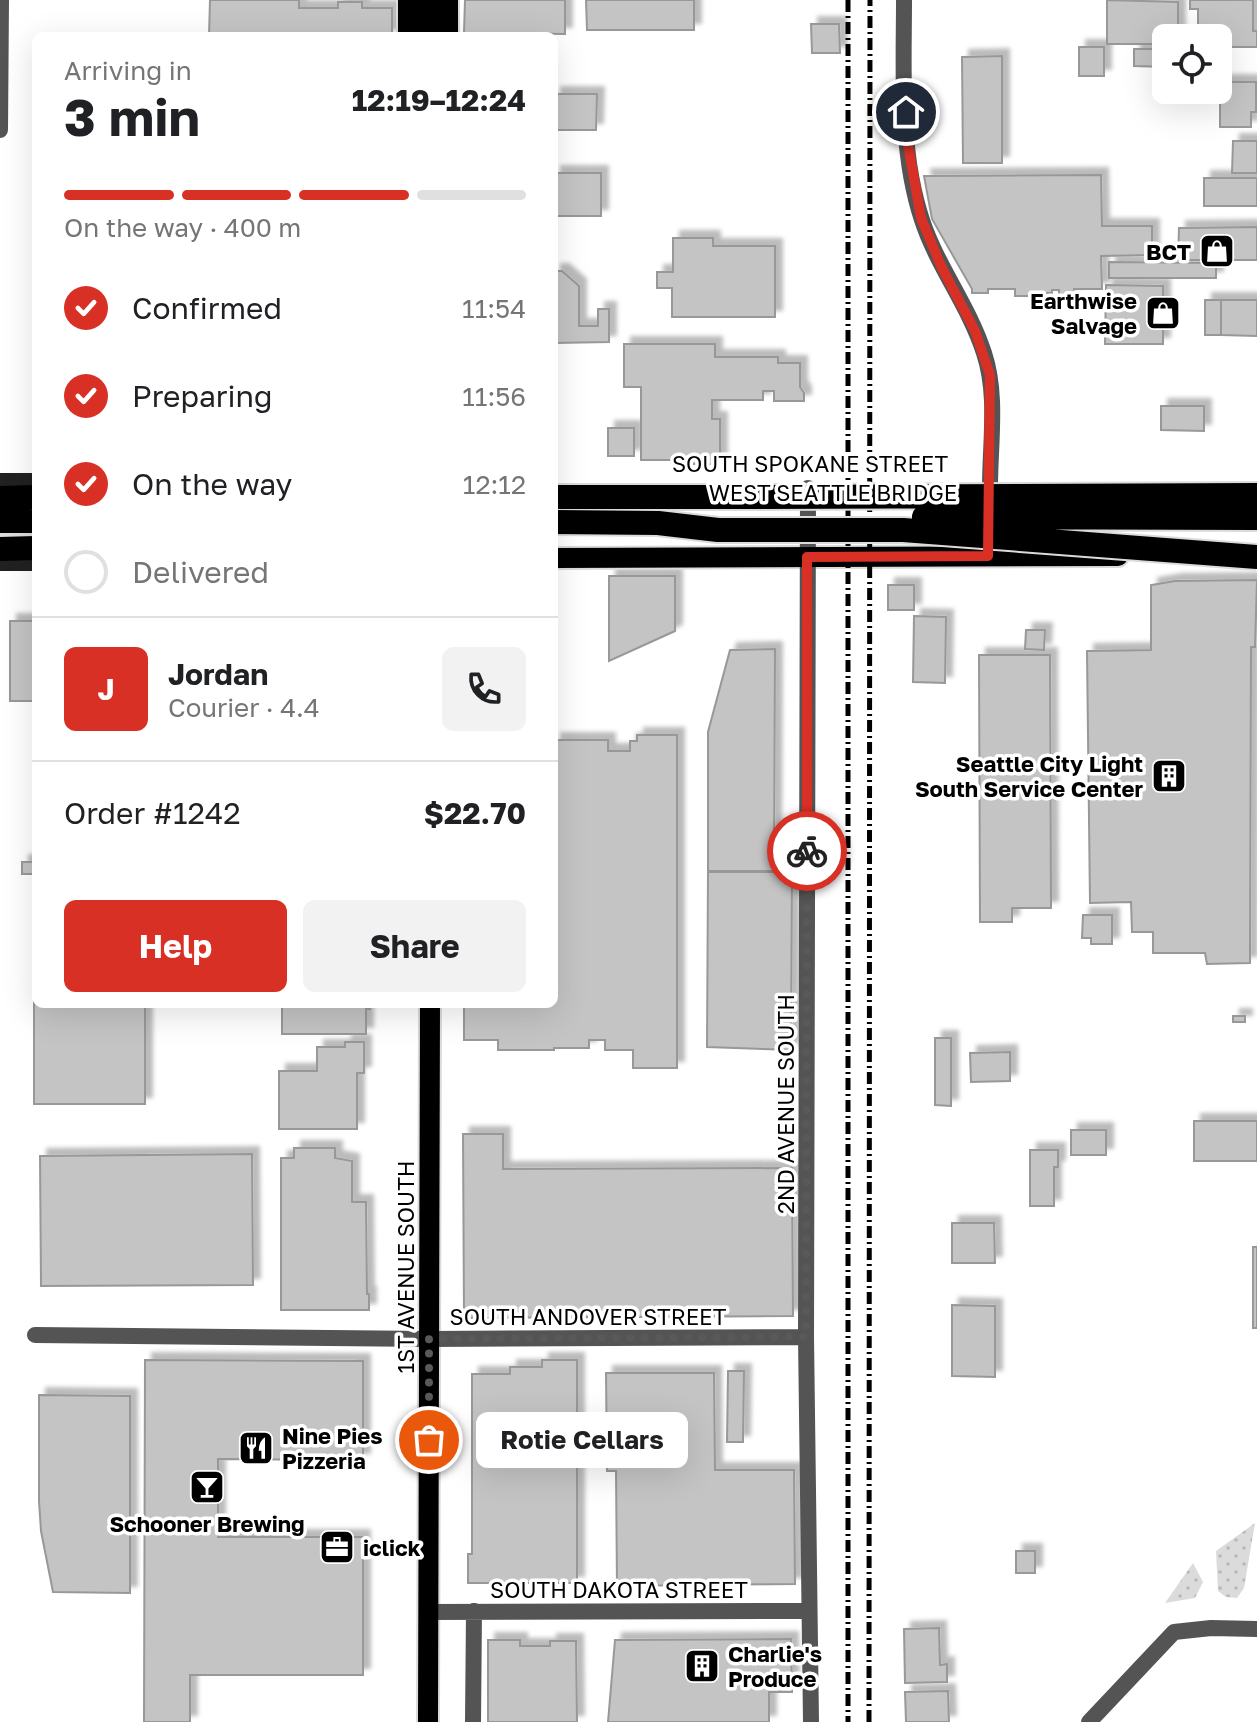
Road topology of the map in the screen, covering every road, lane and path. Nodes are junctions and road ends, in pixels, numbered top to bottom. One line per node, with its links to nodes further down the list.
1 (1, 0): 9 (street)
2 (408, 0): 6 (main road)
3 (428, 0): 7 (highway)
4 (448, 0): 8 (main road)
5 (904, 0): 16 (street)
6 (408, 32)
7 (428, 32)
8 (448, 32)
9 (0, 130)
10 (0, 481): 11 (main road)
11 (32, 481)
12 (558, 486): 14 (main road, SOUTH SPOKANE STREET)
13 (558, 487): 21 (highway)
14 (808, 487): 15 (main road, SOUTH SPOKANE STREET); 32 (street, 2ND AVENUE SOUTH)
15 (931, 487): 16 (main road, SOUTH SPOKANE STREET); 33 (main road)
16 (990, 487): 17 (main road, SOUTH SPOKANE STREET); 30 (main road)
17 (1257, 489)
18 (1257, 495): 21 (highway, WEST SEATTLE BRIDGE, bridge)
19 (32, 497): 22 (highway)
20 (558, 497): 21 (highway, WEST SEATTLE BRIDGE)
21 (587, 497)
22 (0, 498)
23 (1257, 518): 27 (highway, WEST SEATTLE BRIDGE, bridge)
24 (0, 521): 25 (highway)
25 (32, 521)
26 (558, 522): 27 (highway, WEST SEATTLE BRIDGE)
27 (658, 523): 31 (highway, bridge)
28 (32, 548): 29 (highway)
29 (0, 549)
30 (988, 556): 31 (main road); 33 (main road)
31 (1257, 556)
32 (807, 557): 33 (main road); 34 (main road); 39 (street, 2ND AVENUE SOUTH)
33 (932, 557)
34 (558, 558)
35 (0, 563): 36 (main road)
36 (32, 563)
37 (430, 1008): 40 (main road, 1ST AVENUE SOUTH)
38 (35, 1335): 40 (street, SOUTH ANDOVER STREET)
39 (806, 1337): 40 (street, SOUTH ANDOVER STREET); 42 (street, 2ND AVENUE SOUTH)
40 (429, 1339): 43 (main road, 1ST AVENUE SOUTH)
41 (474, 1611): 42 (street, SOUTH DAKOTA STREET); 43 (street, SOUTH DAKOTA STREET); 46 (street)
42 (809, 1611): 47 (street, 2ND AVENUE SOUTH)
43 (428, 1612): 45 (main road, 1ST AVENUE SOUTH)
44 (1257, 1629): 48 (street)
45 (428, 1722)
46 (473, 1722)
47 (811, 1722)
48 (1089, 1722)

